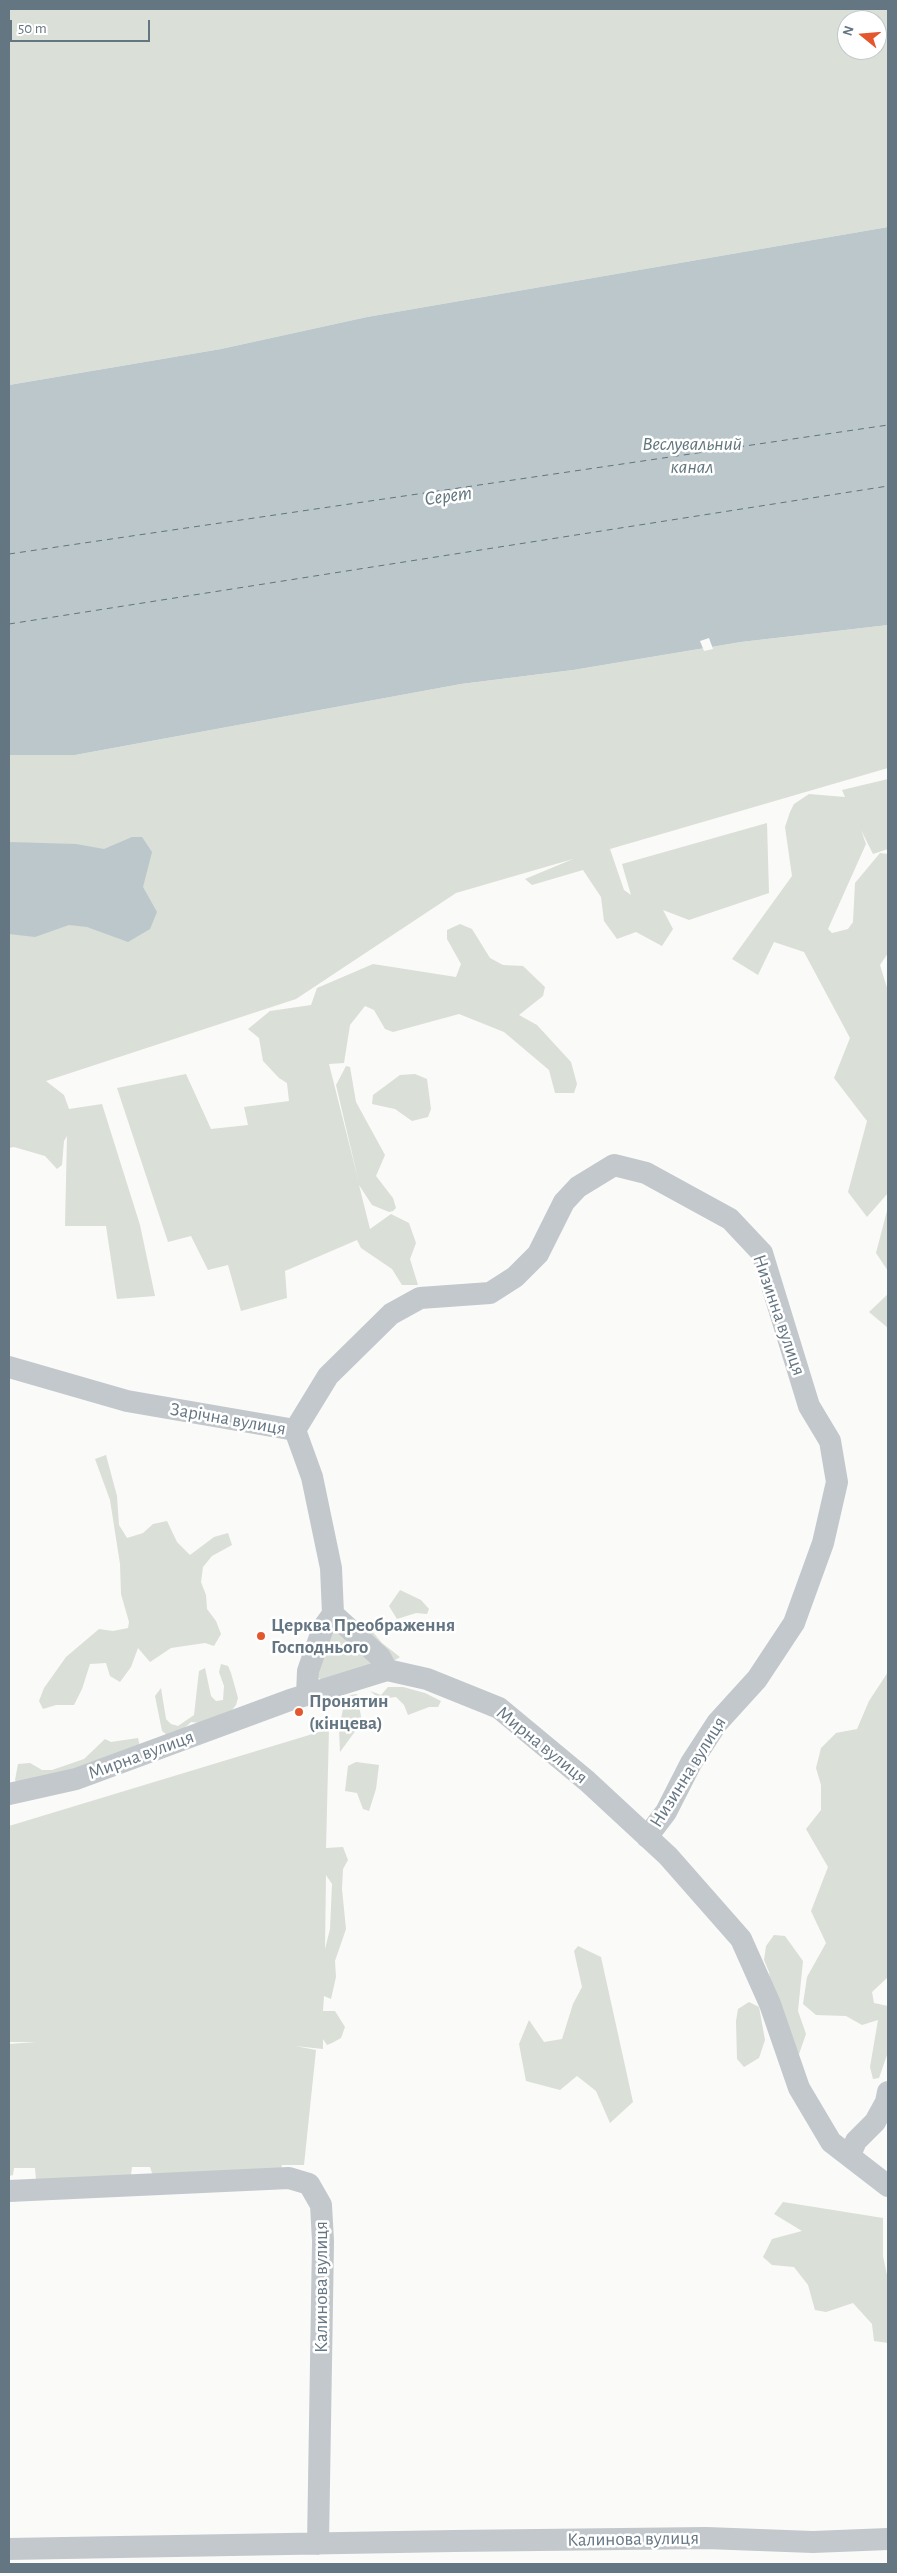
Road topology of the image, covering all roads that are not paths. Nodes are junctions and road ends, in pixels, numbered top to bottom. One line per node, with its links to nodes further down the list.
1 (9, 1367): 2 (street, Зарічна вулиця)
2 (295, 1430): 3 (street, Зарічна вулиця); 7 (street, Низинна вулиця)
3 (333, 1614): 4 (street); 5 (street)
4 (387, 1670): 5 (street, Мирна вулиця); 7 (street, Мирна вулиця)
5 (307, 1694): 6 (street, Мирна вулиця)
6 (9, 1794)
7 (647, 1837): 9 (street, Мирна вулиця)
8 (888, 2092): 9 (street)
9 (850, 2155): 10 (street, Мирна вулиця)
10 (888, 2186)
11 (9, 2191): 13 (street, Калинова вулиця)
12 (888, 2539): 13 (street, Калинова вулиця)
13 (318, 2544): 14 (street, Калинова вулиця)
14 (9, 2549)

